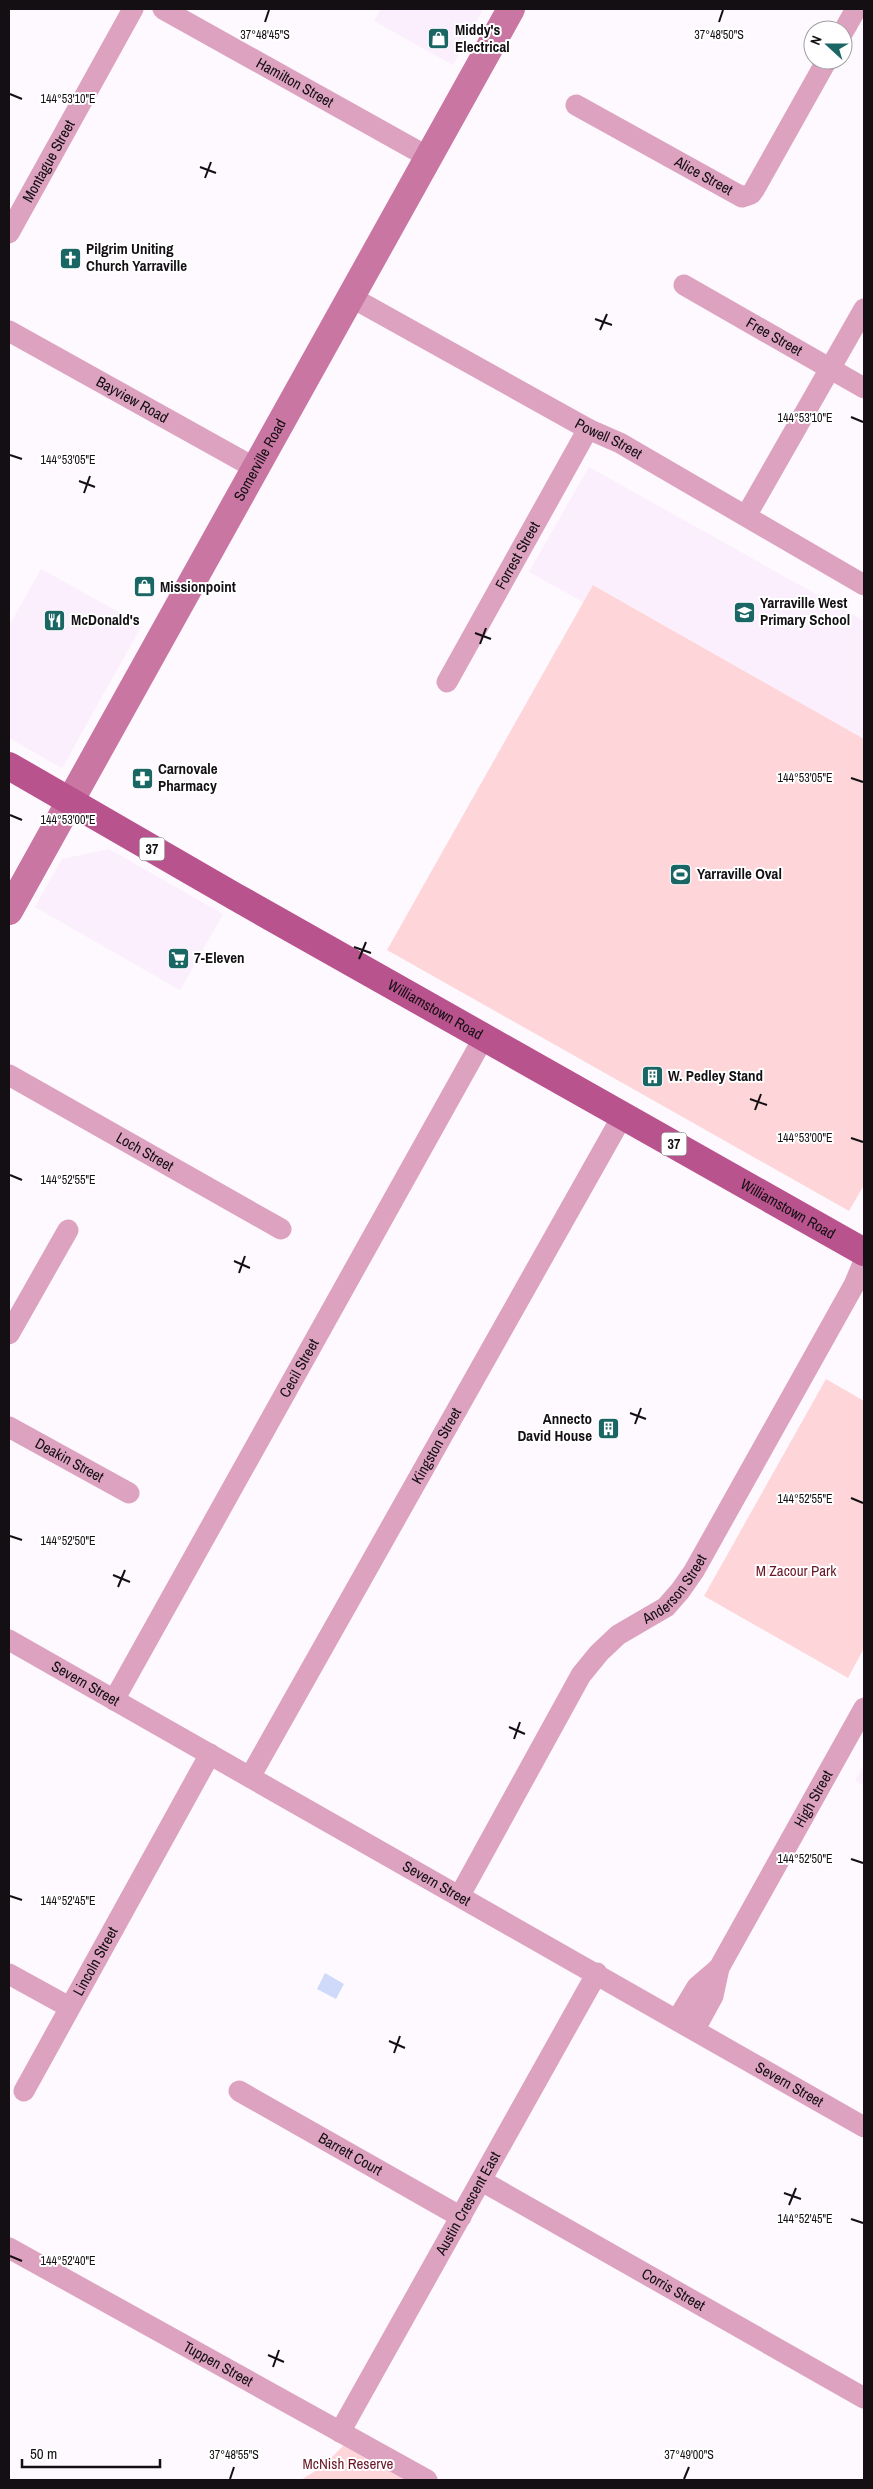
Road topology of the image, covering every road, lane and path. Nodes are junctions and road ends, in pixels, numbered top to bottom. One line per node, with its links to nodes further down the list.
1 (133, 9): 9 (street, Montague Street)
2 (163, 9): 8 (street, Hamilton Street)
3 (511, 9): 8 (main road, Somerville Road)
4 (856, 9): 5 (street)
5 (850, 20)
6 (821, 70): 7 (street, Alice Street)
7 (576, 105)
8 (428, 157): 11 (main road, Somerville Road)
9 (9, 233)
10 (684, 285): 14 (street, Free Street)
11 (351, 297): 16 (street, Powell Street); 17 (main road, Somerville Road)
12 (864, 309): 14 (street)
13 (9, 332): 17 (street, Bayview Road)
14 (831, 369): 15 (street, Free Street); 18 (street)
15 (864, 388)
16 (588, 429): 18 (street, Powell Street); 20 (street, Forrest Street)
17 (255, 468): 22 (main road, Somerville Road)
18 (746, 516): 19 (street, Powell Street)
19 (864, 585)
20 (447, 682)
21 (9, 766): 22 (main road, Williamstown Road / 37)
22 (70, 801): 23 (main road, Somerville Road); 24 (main road, Williamstown Road / 37)
23 (9, 911)
24 (484, 1037): 26 (main road, Williamstown Road / 37); 35 (street, Cecil Street)
25 (9, 1075): 27 (street, Loch Street)
26 (623, 1115): 29 (main road, Williamstown Road / 37); 38 (street, Kingston Street)
27 (281, 1229)
28 (68, 1230): 31 (street)
29 (864, 1252)
30 (864, 1261): 39 (street, Anderson Street)
31 (9, 1334)
32 (9, 1427): 33 (street, Deakin Street)
33 (129, 1493)
34 (9, 1640): 35 (street, Severn Street)
35 (114, 1700): 37 (street, Severn Street)
36 (864, 1708): 43 (street, High Street)
37 (210, 1754): 38 (street, Severn Street); 42 (street, Lincoln Street)
38 (250, 1777): 39 (street, Severn Street)
39 (460, 1895): 40 (street, Severn Street)
40 (597, 1973): 43 (street, Severn Street); 47 (street, Austin Crescent East)
41 (9, 1974): 42 (street)
42 (69, 2008): 44 (street, Lincoln Street)
43 (686, 2024): 46 (street, Severn Street)
44 (24, 2091)
45 (240, 2091): 48 (street, Barrett Court)
46 (864, 2127)
47 (482, 2181): 48 (street, Austin Crescent East); 50 (street, Corris Street)
48 (460, 2218): 51 (street, Austin Crescent East)
49 (9, 2248): 51 (street, Tuppen Street)
50 (864, 2398)
51 (340, 2432): 52 (street, Tuppen Street)
52 (427, 2480)

